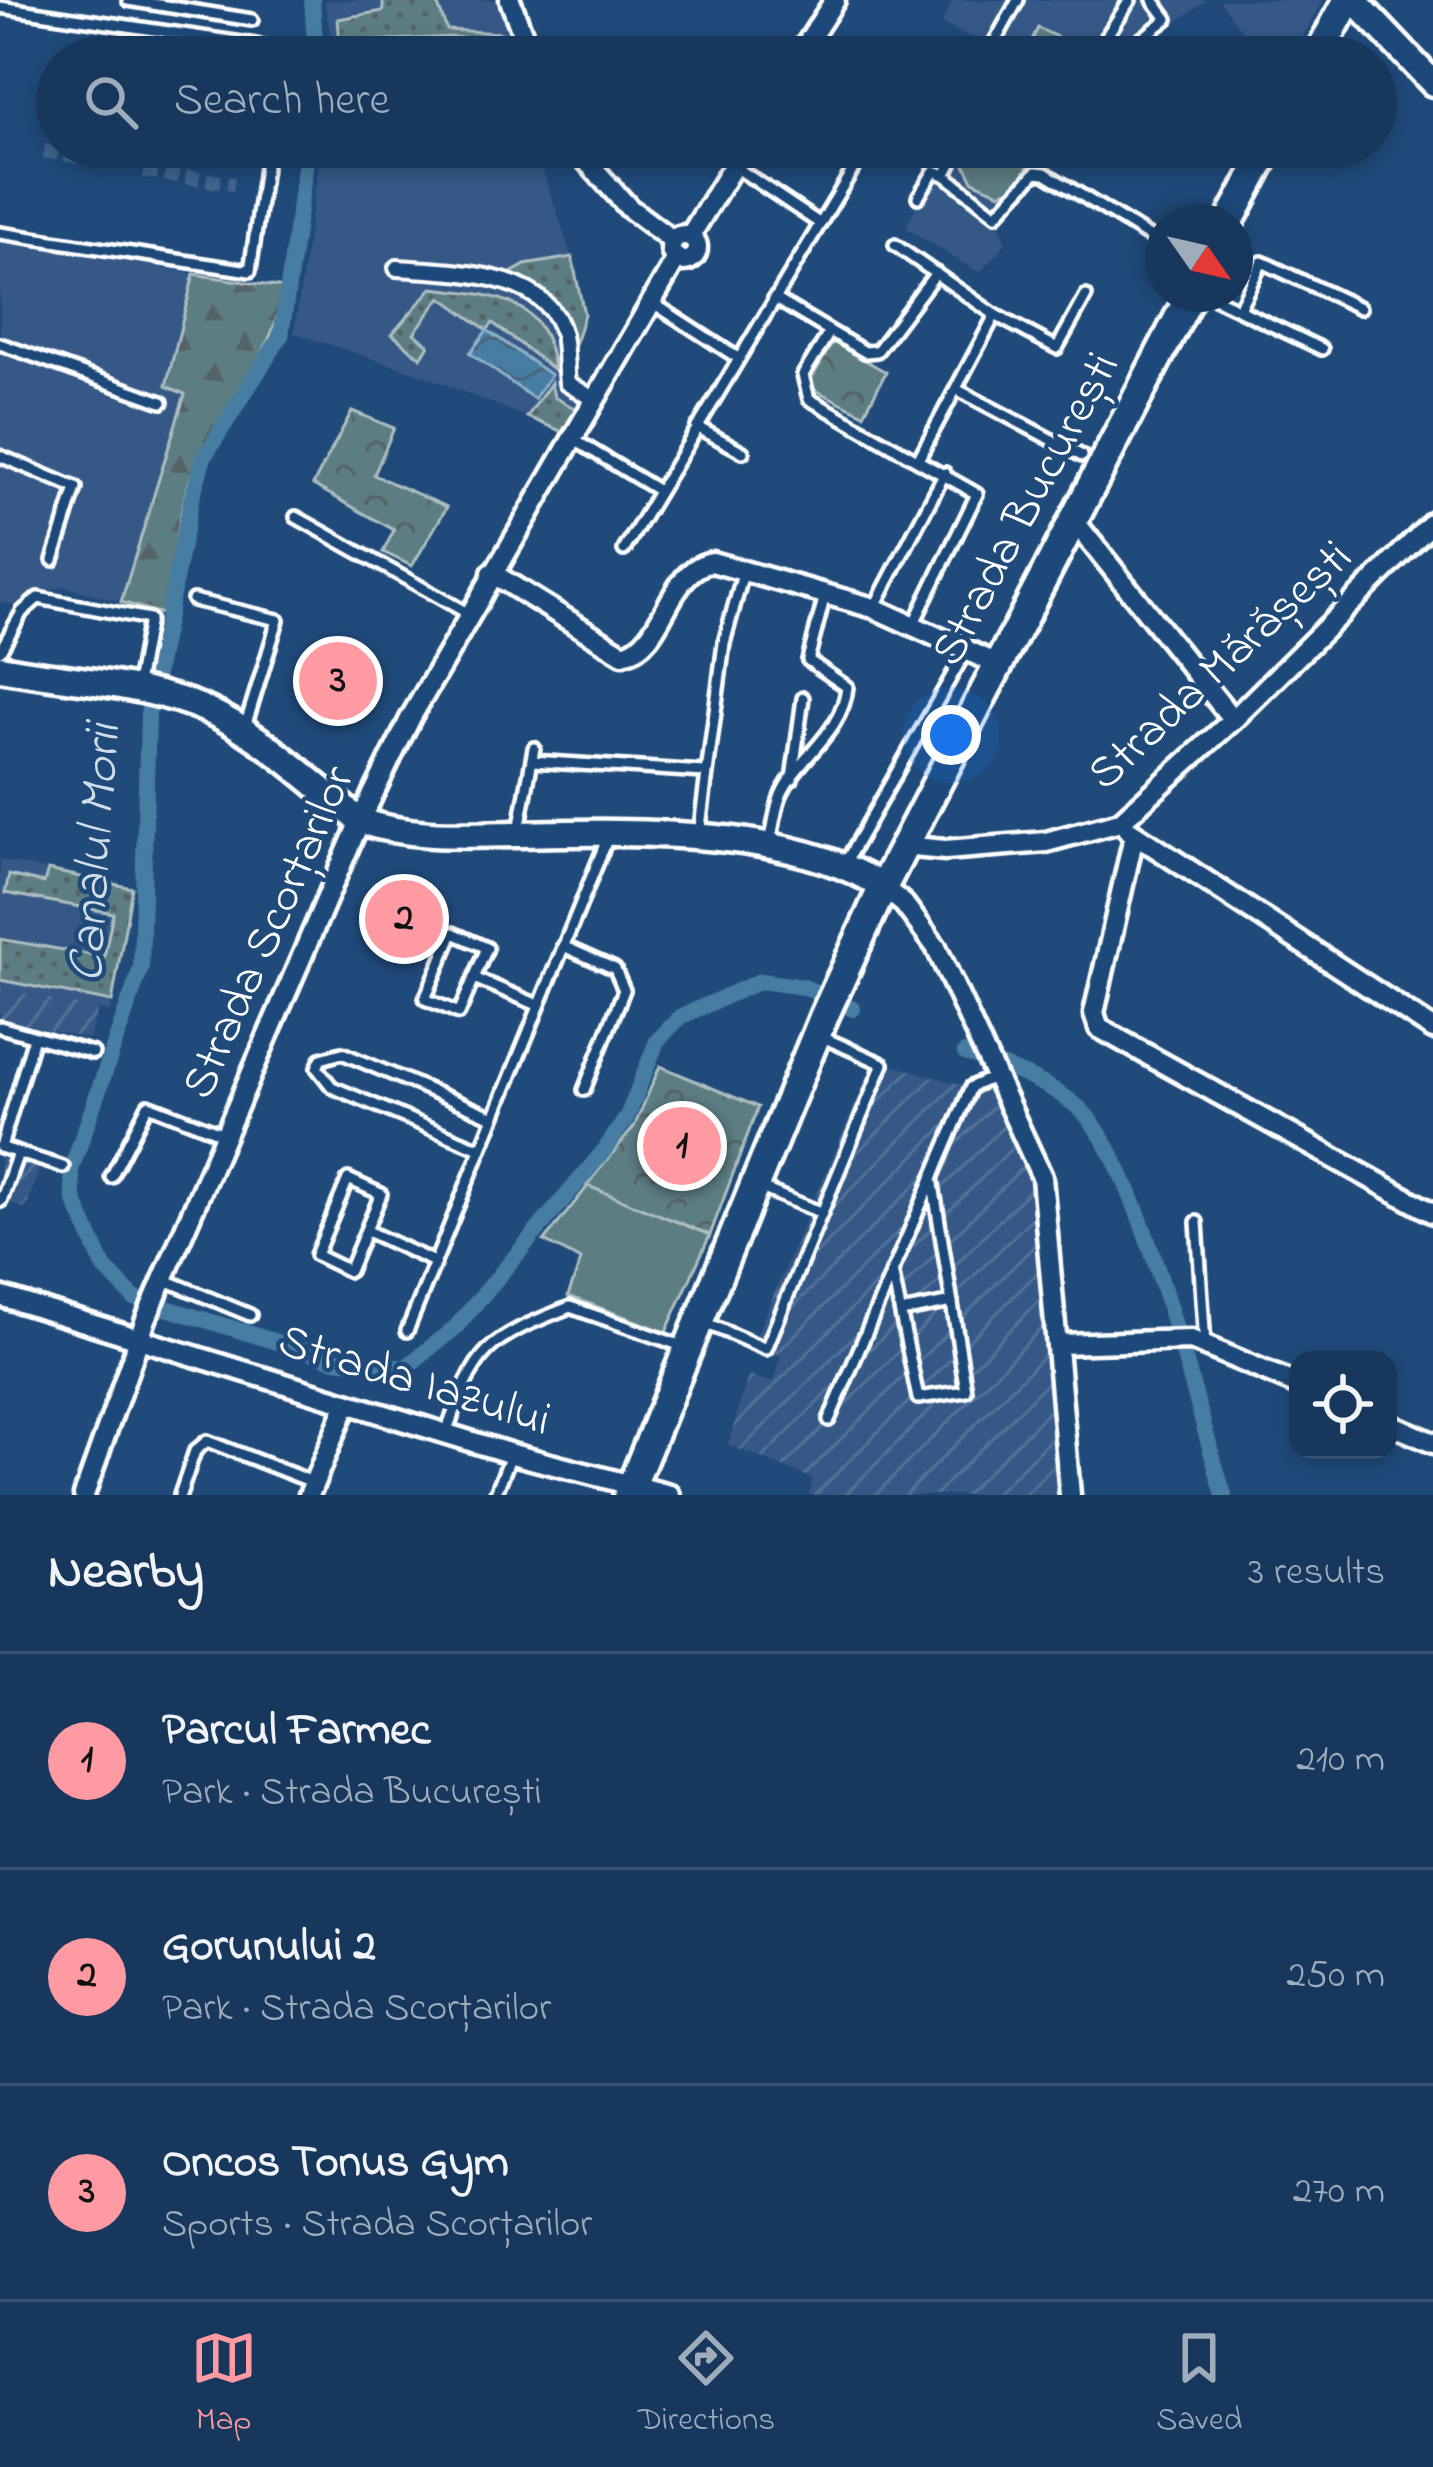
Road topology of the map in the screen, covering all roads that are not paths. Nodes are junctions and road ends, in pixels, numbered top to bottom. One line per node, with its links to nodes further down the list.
1 (128, 0): 8 (lane)
2 (509, 0): 12 (street)
3 (835, 0): 13 (street)
4 (1018, 0): 14 (lane)
5 (1130, 0): 15 (lane)
6 (1154, 0): 16 (lane)
7 (1351, 0): 17 (main road); 18 (street)
8 (216, 6): 10 (lane)
9 (0, 7): 11 (lane)
10 (252, 20)
11 (195, 36)
12 (523, 36)
13 (812, 36)
14 (998, 36)
15 (1107, 36)
16 (1145, 36)
17 (1330, 36)
18 (1387, 36)
19 (1397, 47): 20 (street)
20 (1433, 83)
21 (265, 168): 32 (lane)
22 (593, 168): 34 (street)
23 (733, 168): 34 (street, Strada Scorțarilor)
24 (737, 168): 31 (lane)
25 (854, 168): 31 (lane)
26 (950, 168): 28 (lane)
27 (1259, 168): 30 (main road)
28 (946, 175): 29 (lane); 33 (lane)
29 (918, 197)
30 (1239, 204)
31 (819, 223): 40 (lane)
32 (0, 233)
33 (1145, 233)
34 (680, 245): 41 (street, Strada Scorțarilor)
35 (895, 245): 37 (lane)
36 (397, 268): 51 (street)
37 (936, 273): 45 (lane); 46 (lane)
38 (1253, 280): 42 (lane)
39 (1086, 296): 45 (lane)
40 (774, 298): 46 (lane); 49 (lane)
41 (652, 303): 49 (lane); 54 (street, Strada Scorțarilor)
42 (1360, 308)
43 (1181, 312): 62 (main road, Strada București)
44 (1245, 312): 48 (lane)
45 (995, 315): 50 (lane)
46 (829, 333): 58 (lane)
47 (0, 344): 52 (lane)
48 (1322, 349)
49 (738, 358): 53 (lane)
50 (956, 388): 57 (lane); 58 (lane)
51 (585, 394)
52 (162, 402)
53 (697, 427): 55 (lane); 60 (lane)
54 (574, 439): 60 (lane); 67 (street, Strada Scorțarilor)
55 (743, 452)
56 (0, 456): 65 (lane)
57 (1082, 456)
58 (919, 458): 59 (lane)
59 (945, 473): 70 (lane); 72 (lane)
60 (659, 491): 64 (lane)
61 (296, 517): 71 (lane)
62 (1072, 518): 75 (main road, Strada București); 79 (street)
63 (1429, 533): 79 (street, Strada Mărășești)
64 (624, 550)
65 (53, 560)
66 (744, 570): 67 (street); 68 (street); 83 (lane)
67 (492, 574): 71 (street, Strada Scorțarilor)
68 (826, 592): 70 (street); 84 (lane)
69 (193, 600): 80 (lane)
70 (874, 608): 72 (street)
71 (469, 614): 85 (street, Strada Scorțarilor)
72 (912, 627): 74 (street)
73 (0, 651): 77 (lane)
74 (966, 651): 75 (street); 93 (lane)
75 (997, 664): 91 (main road, Strada București)
76 (0, 668): 77 (street)
77 (136, 690): 80 (street)
78 (803, 698): 84 (lane)
79 (1233, 720): 86 (street, Strada Mărășești)
80 (244, 732): 85 (street)
81 (533, 748): 82 (lane)
82 (532, 761): 83 (lane); 88 (lane)
83 (704, 772): 89 (lane)
84 (792, 778): 92 (lane)
85 (360, 821): 88 (street); 106 (street, Strada Scorțarilor)
86 (1120, 821): 90 (street); 91 (street, Strada Mărășești)
87 (610, 832): 88 (street); 89 (street); 95 (lane)
88 (518, 833)
89 (699, 835): 92 (street)
90 (1134, 836): 100 (street); 116 (street)
91 (903, 846): 94 (main road, Strada București)
92 (769, 849): 93 (street)
93 (844, 865): 94 (street)
94 (883, 887): 98 (main road, Strada București); 103 (street)
95 (563, 946): 97 (lane); 104 (lane)
96 (474, 978): 96 (lane); 97 (lane)
97 (538, 1005): 105 (lane)
98 (820, 1025): 113 (main road, Strada București); 115 (lane)
99 (0, 1027): 101 (lane)
100 (1433, 1029)
101 (34, 1036): 102 (lane); 107 (lane)
102 (93, 1053)
103 (996, 1076): 112 (lane); 130 (street)
104 (584, 1090)
105 (493, 1117): 108 (lane); 108 (lane)
106 (223, 1134): 111 (lane); 121 (street, Strada Scorțarilor)
107 (1, 1147): 109 (lane)
108 (480, 1149): 119 (lane)
109 (18, 1153): 110 (lane); 114 (lane)
110 (63, 1167)
111 (111, 1177)
112 (932, 1178): 120 (lane); 123 (lane)
113 (754, 1185): 115 (lane); 126 (main road, Strada București)
114 (1, 1201)
115 (822, 1213): 126 (lane)
116 (1433, 1213)
117 (1197, 1222): 129 (lane)
118 (367, 1231): 118 (lane); 119 (lane)
119 (434, 1262): 127 (lane)
120 (892, 1271): 124 (lane); 134 (lane)
121 (162, 1283): 125 (lane); 128 (street, Strada Scorțarilor)
122 (0, 1296): 128 (street, Strada Iazului)
123 (952, 1301): 124 (lane); 124 (lane)
124 (901, 1312)
125 (250, 1315)
126 (698, 1320): 131 (main road, Strada București)
127 (407, 1330)
128 (138, 1339): 133 (street, Strada Iazului); 141 (street, Strada Scorțarilor)
129 (1198, 1342): 130 (street); 132 (street)
130 (1059, 1344): 145 (street)
131 (687, 1347): 136 (lane); 140 (main road, Strada București)
132 (1289, 1381)
133 (347, 1403): 136 (street, Strada Iazului); 139 (street)
134 (829, 1420)
135 (1397, 1428): 137 (street)
136 (446, 1433): 138 (street, Strada Iazului)
137 (1433, 1443)
138 (512, 1454): 140 (street, Strada Iazului); 143 (lane)
139 (312, 1489): 142 (lane)
140 (629, 1491): 144 (street, Strada Iazului)
141 (84, 1495)
142 (180, 1495)
143 (495, 1495)
144 (670, 1495)
145 (1070, 1495)

